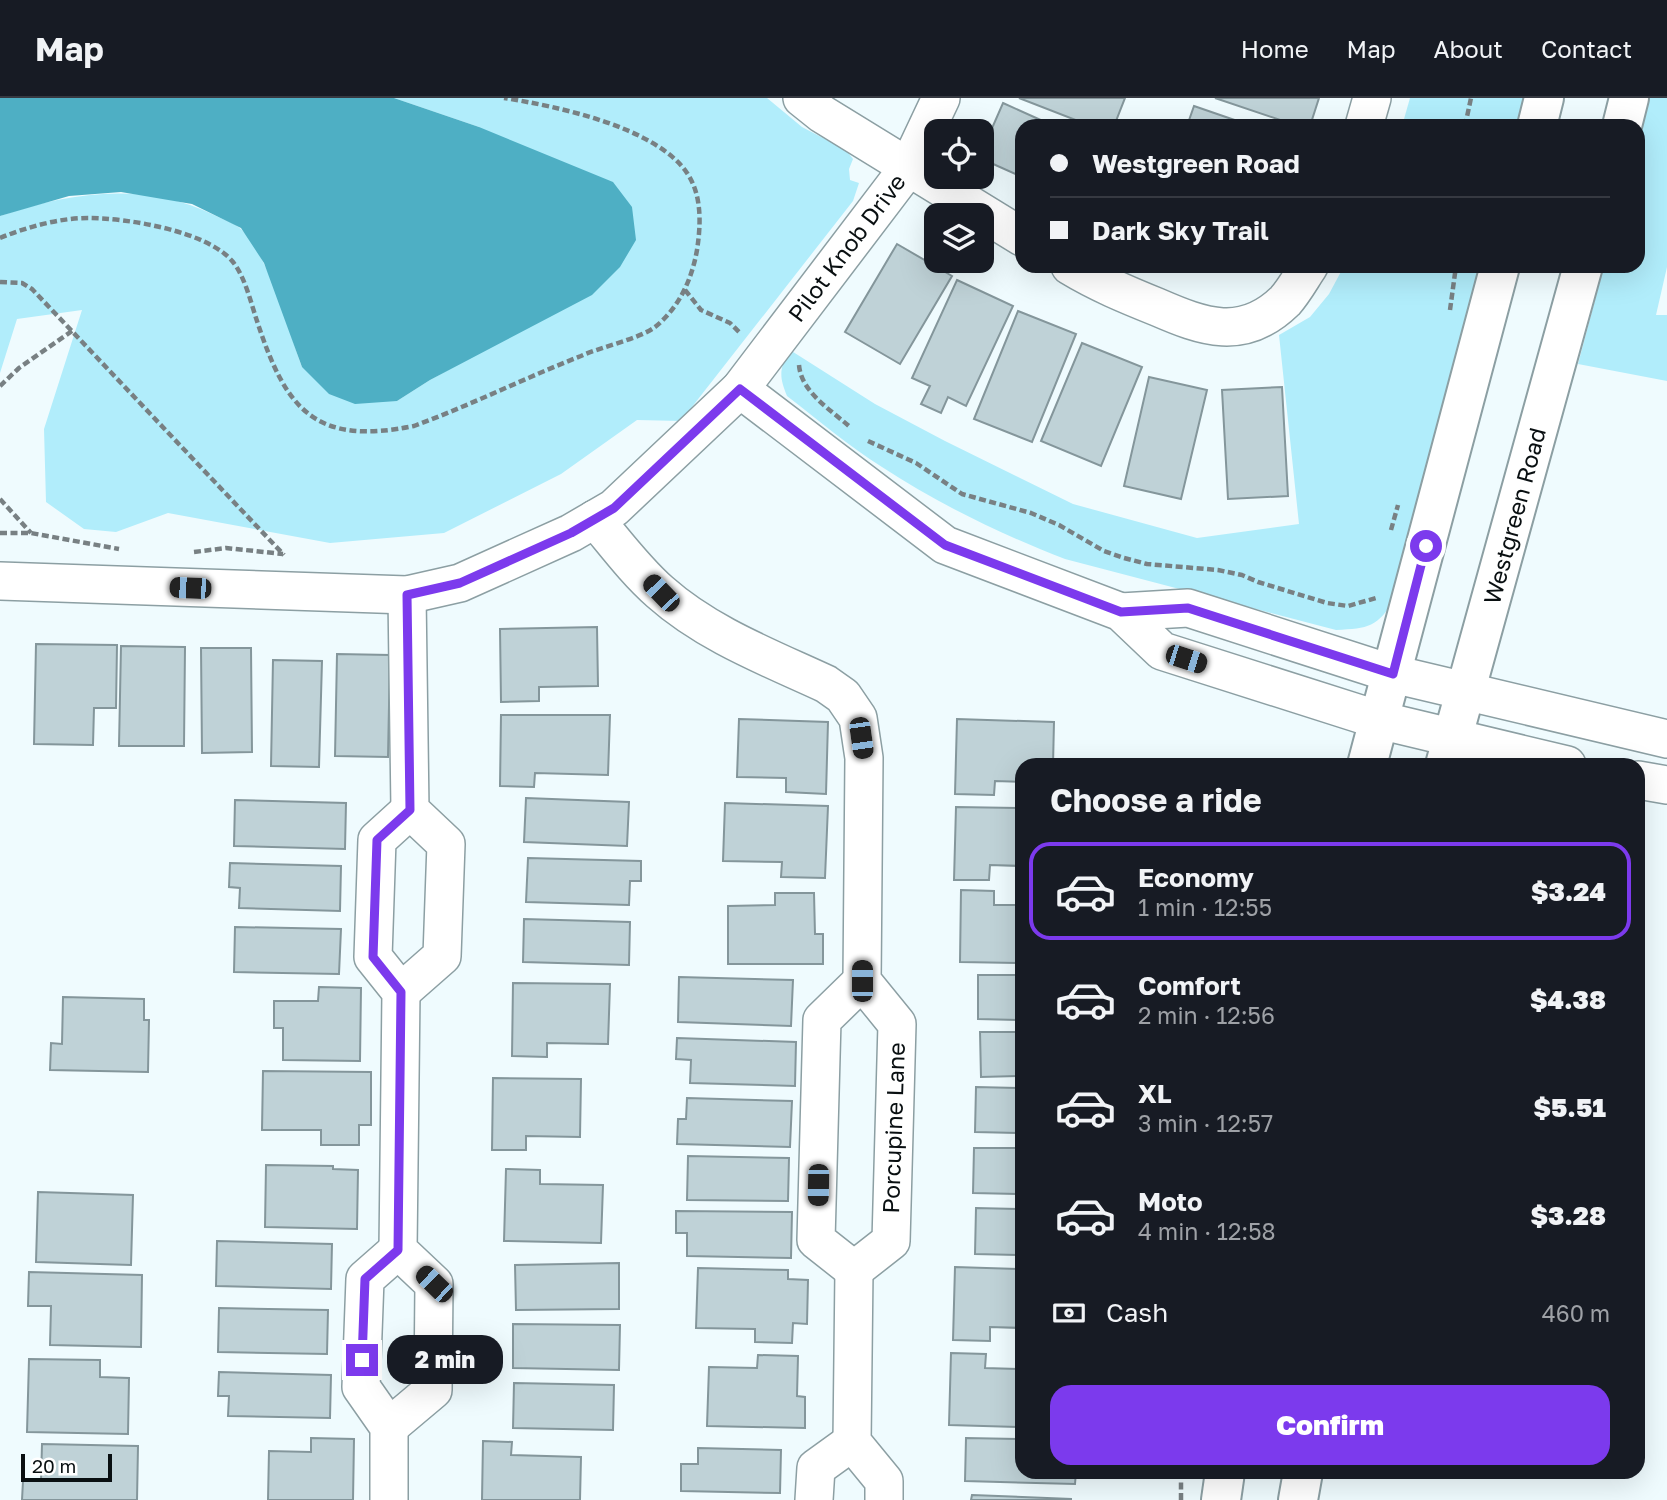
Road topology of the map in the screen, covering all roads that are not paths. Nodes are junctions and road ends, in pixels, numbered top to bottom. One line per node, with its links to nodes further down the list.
1 (802, 98): 9 (street)
2 (941, 98): 9 (street, Pilot Knob Drive)
3 (1372, 98): 6 (street)
4 (1544, 98): 7 (street)
5 (1629, 98): 8 (street)
6 (1366, 119)
7 (1539, 119)
8 (1624, 119)
9 (908, 168): 10 (street); 15 (street, Pilot Knob Drive)
10 (1015, 233)
11 (1082, 273): 12 (street)
12 (1304, 273)
13 (1498, 273): 20 (street)
14 (1581, 273): 21 (street, Westgreen Road)
15 (740, 389): 16 (street, Pilot Knob Drive); 19 (street)
16 (595, 519): 18 (street, Pilot Knob Drive); 30 (street)
17 (0, 582): 18 (street, Pilot Knob Drive)
18 (407, 595): 29 (street)
19 (1121, 612): 20 (street); 22 (street)
20 (1393, 674): 21 (street); 22 (street)
21 (1467, 692): 23 (street); 24 (street, Westgreen Road)
22 (1379, 720): 24 (street); 25 (street)
23 (1667, 739)
24 (1449, 751): 26 (street)
25 (1369, 758)
26 (1508, 758)
27 (1645, 781): 28 (street)
28 (1667, 785)
29 (410, 810): 31 (street); 31 (street)
30 (862, 981): 33 (street, Porcupine Lane); 33 (street)
31 (401, 992): 32 (street)
32 (398, 1250): 34 (street); 34 (street)
33 (854, 1270): 35 (street)
34 (389, 1427): 38 (street)
35 (852, 1442): 39 (street); 40 (street)
36 (1223, 1479): 41 (street)
37 (1302, 1479): 42 (street)
38 (389, 1500)
39 (814, 1500)
40 (884, 1500)
41 (1220, 1500)
42 (1298, 1500)

